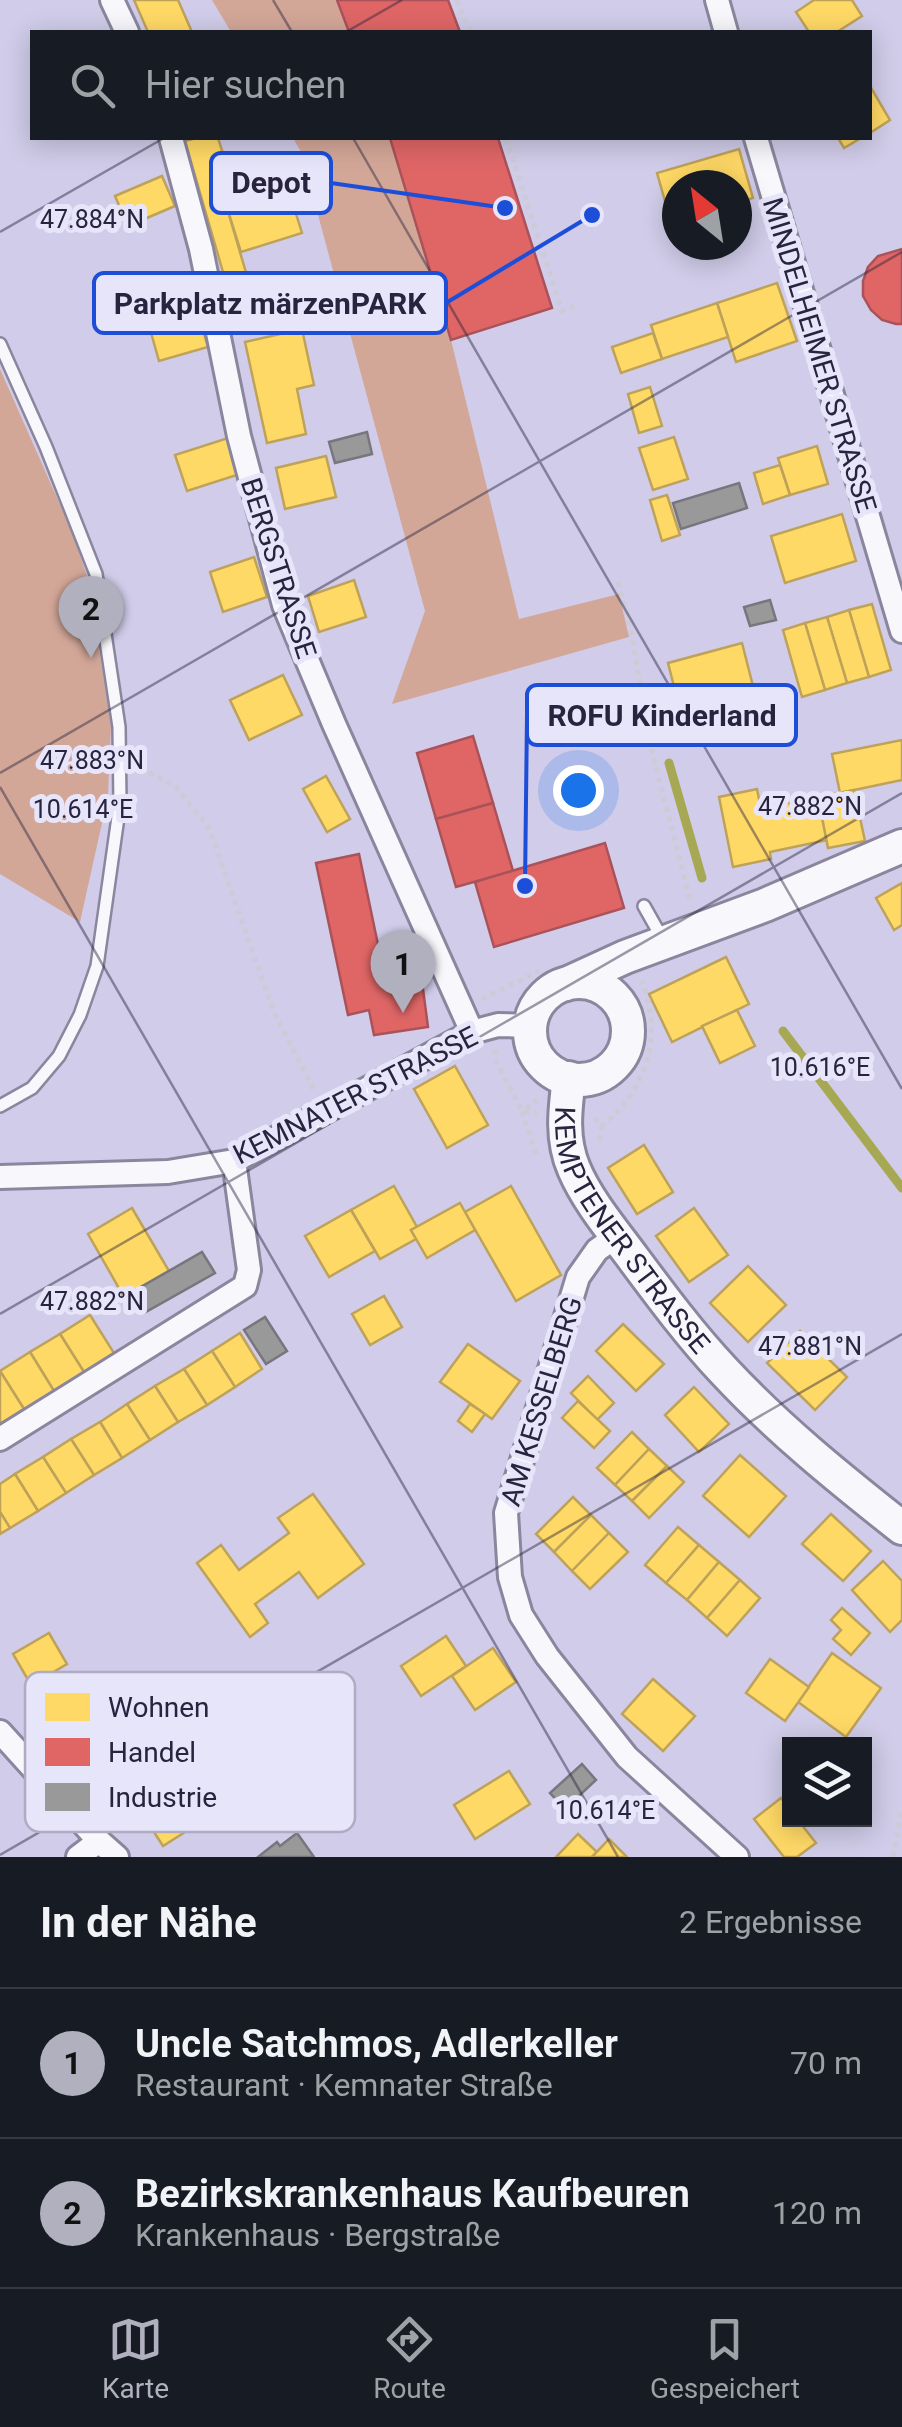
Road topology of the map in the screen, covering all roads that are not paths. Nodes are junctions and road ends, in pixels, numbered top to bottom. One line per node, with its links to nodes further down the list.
1 (112, 0): 3 (street)
2 (717, 0): 4 (street)
3 (126, 30)
4 (725, 30)
5 (172, 140): 15 (street, BERGSTRASSE)
6 (757, 140): 8 (street, MINDELHEIMER STRASSE)
7 (0, 344): 17 (lane)
8 (902, 631)
9 (902, 846): 11 (main road)
10 (644, 906): 11 (lane)
11 (664, 942): 12 (main road); 13 (main road)
12 (566, 984): 13 (main road); 14 (main road)
13 (617, 1000): 16 (main road)
14 (530, 1026): 15 (street, KEMNATER STRASSE); 16 (main road)
15 (472, 1032): 18 (street, KEMNATER STRASSE)
16 (569, 1078): 20 (main road, KEMPTENER STRASSE)
17 (0, 1106)
18 (234, 1161): 19 (street, KEMNATER STRASSE); 21 (street)
19 (0, 1178)
20 (616, 1236): 22 (main road, KEMPTENER STRASSE); 29 (street, AM KESSELBERG)
21 (0, 1439)
22 (902, 1528)
23 (0, 1732): 24 (street)
24 (25, 1760)
25 (91, 1832): 26 (street)
26 (99, 1841): 27 (street); 28 (street)
27 (78, 1857)
28 (117, 1857)
29 (737, 1857)

